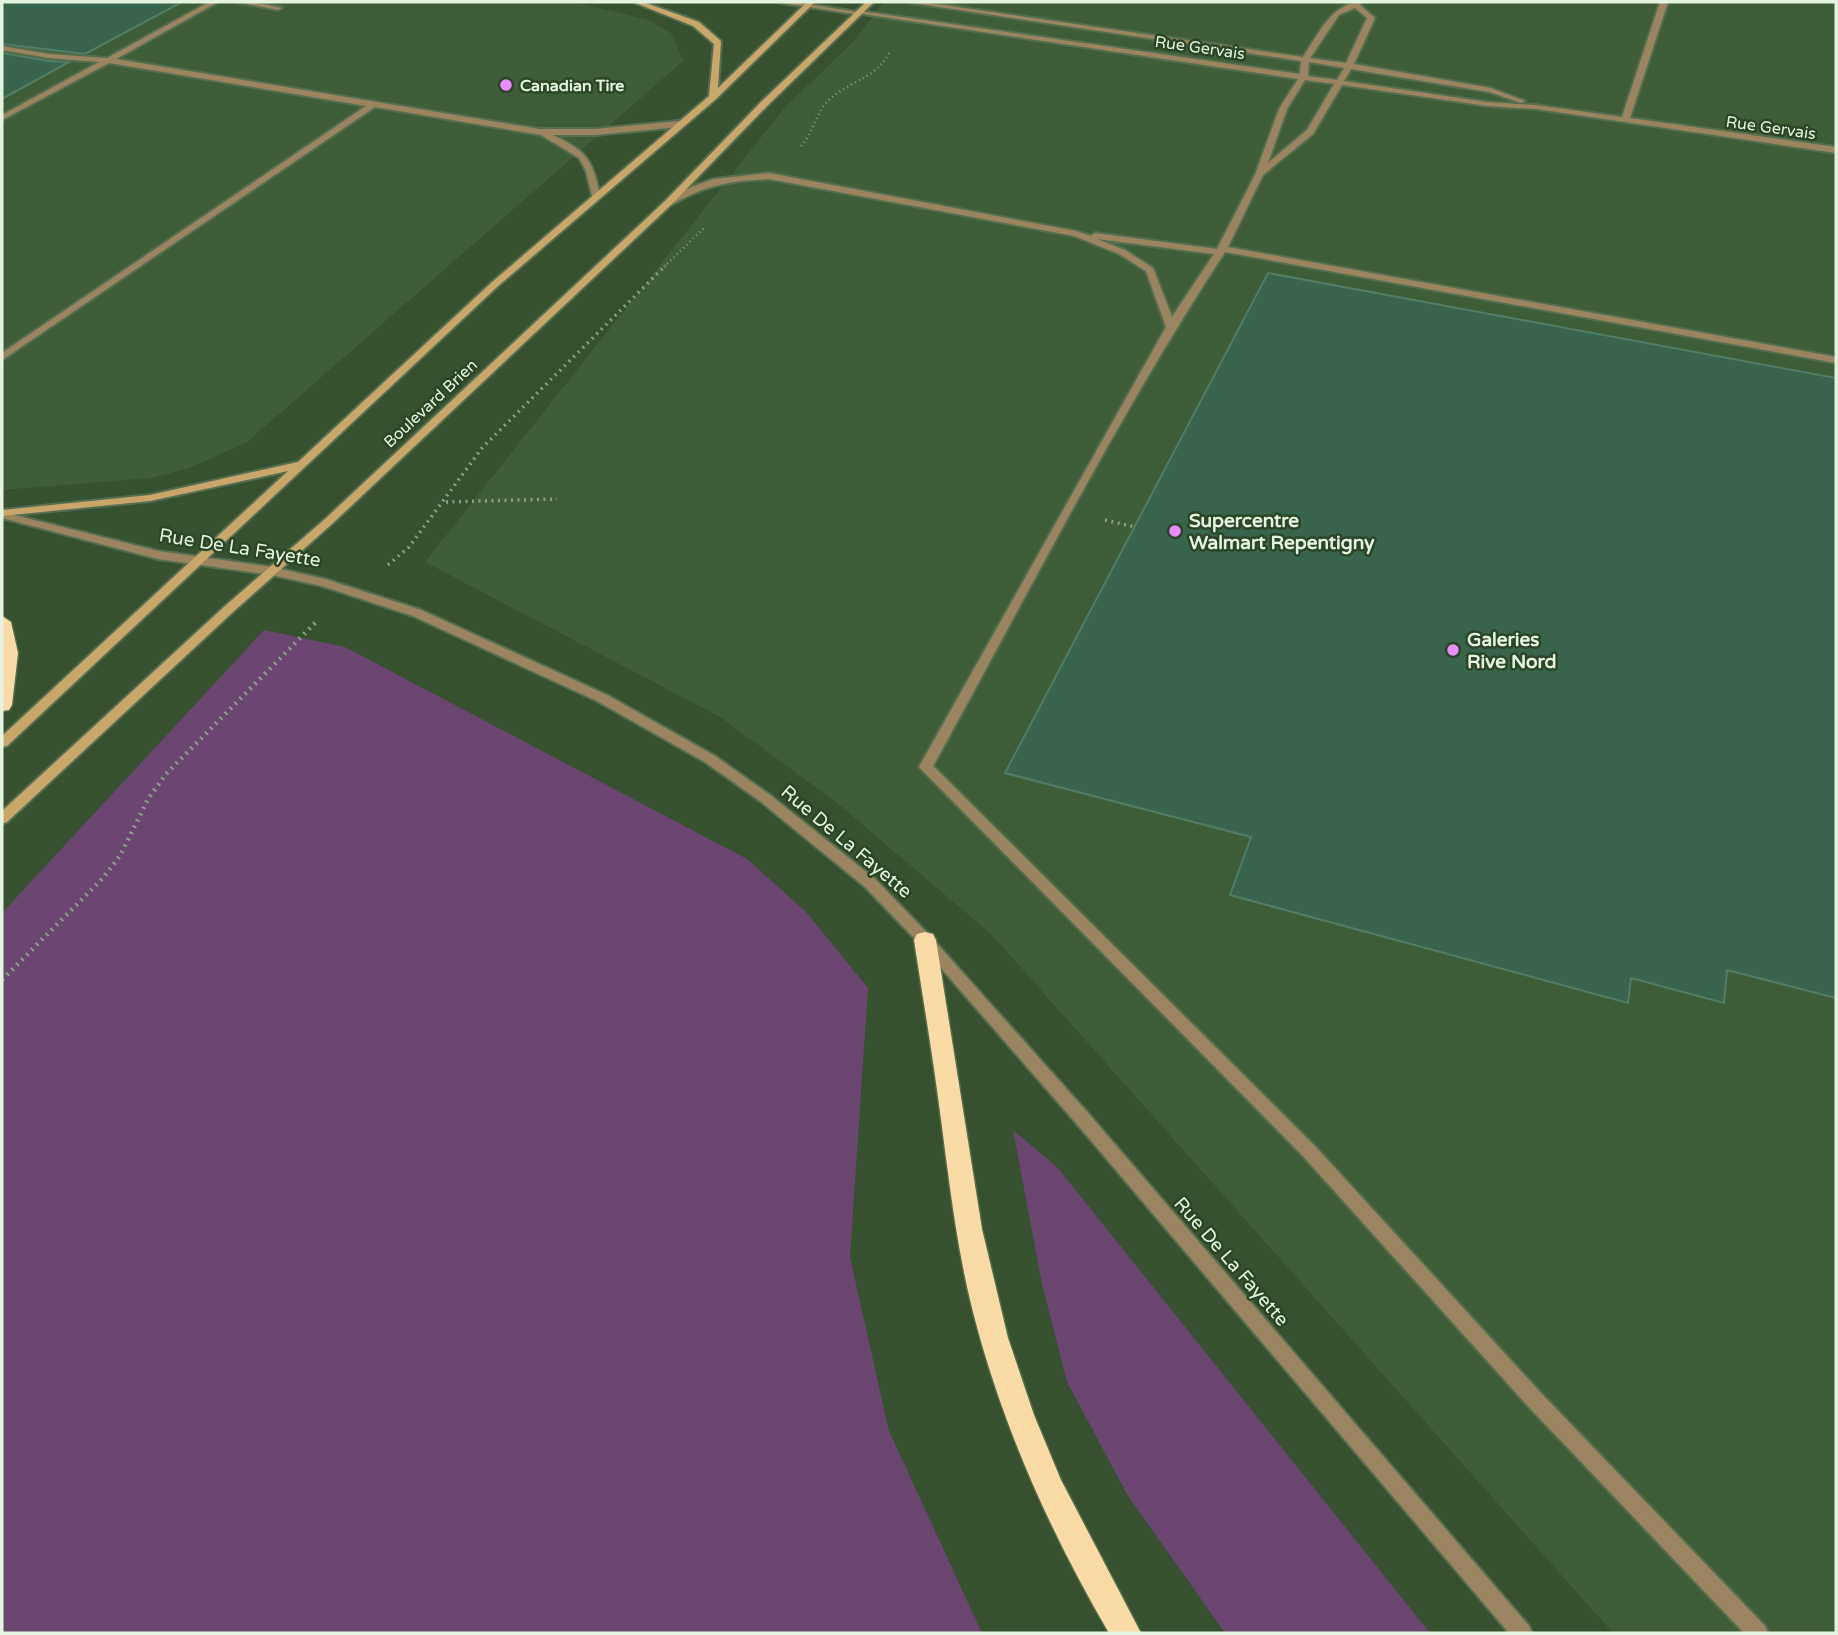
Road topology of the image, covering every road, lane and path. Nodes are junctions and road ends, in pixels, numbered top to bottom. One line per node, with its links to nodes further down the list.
1 (214, 2): 14 (street)
2 (241, 2): 10 (street)
3 (636, 2): 19 (main road)
4 (780, 2): 8 (street, Rue Gervais)
5 (870, 2): 11 (main road, Boulevard Brien)
6 (910, 2): 15 (street, Rue Gervais)
7 (1664, 2): 23 (street)
8 (809, 4): 11 (street, Rue Gervais); 19 (main road)
9 (1357, 4): 15 (street); 16 (street)
10 (278, 8)
11 (860, 13): 17 (street, Rue Gervais); 30 (main road, Boulevard Brien)
12 (2, 48): 14 (street)
13 (890, 50): 26 (path)
14 (107, 60): 20 (street); 22 (street)
15 (1305, 60): 16 (street, Rue Gervais); 17 (street)
16 (1349, 66): 18 (street); 21 (street, Rue Gervais)
17 (1304, 76): 18 (street, Rue Gervais); 28 (street)
18 (1339, 82): 21 (street, Rue Gervais); 28 (street)
19 (713, 97): 24 (main road)
20 (374, 104): 25 (street); 35 (street)
21 (1536, 107): 23 (street, Rue Gervais)
22 (2, 118)
23 (1625, 120): 27 (street, Rue Gervais)
24 (678, 124): 25 (street); 29 (main road)
25 (540, 132): 29 (street)
26 (797, 150)
27 (1836, 150)
28 (1259, 176): 33 (street)
29 (596, 196): 37 (main road)
30 (668, 203): 32 (street); 43 (main road, Boulevard Brien)
31 (705, 228): 39 (path)
32 (1076, 234): 33 (street); 34 (street)
33 (1221, 251): 34 (street); 36 (street)
34 (1171, 327): 53 (street)
35 (2, 357)
36 (1836, 360)
37 (299, 465): 40 (main road); 41 (main road)
38 (557, 499): 39 (path)
39 (445, 502): 42 (path)
40 (2, 514): 41 (street, Rue De La Fayette)
41 (196, 562): 43 (street, Rue De La Fayette); 47 (main road)
42 (388, 565)
43 (272, 571): 48 (main road, Boulevard Brien); 49 (street, Rue De La Fayette)
44 (2, 622): 46 (highway)
45 (311, 626): 50 (path)
46 (2, 705)
47 (2, 743)
48 (2, 819)
49 (925, 940): 51 (highway); 52 (street, Rue De La Fayette)
50 (2, 980)
51 (1126, 1633)
52 (1522, 1633)
53 (1758, 1633)

